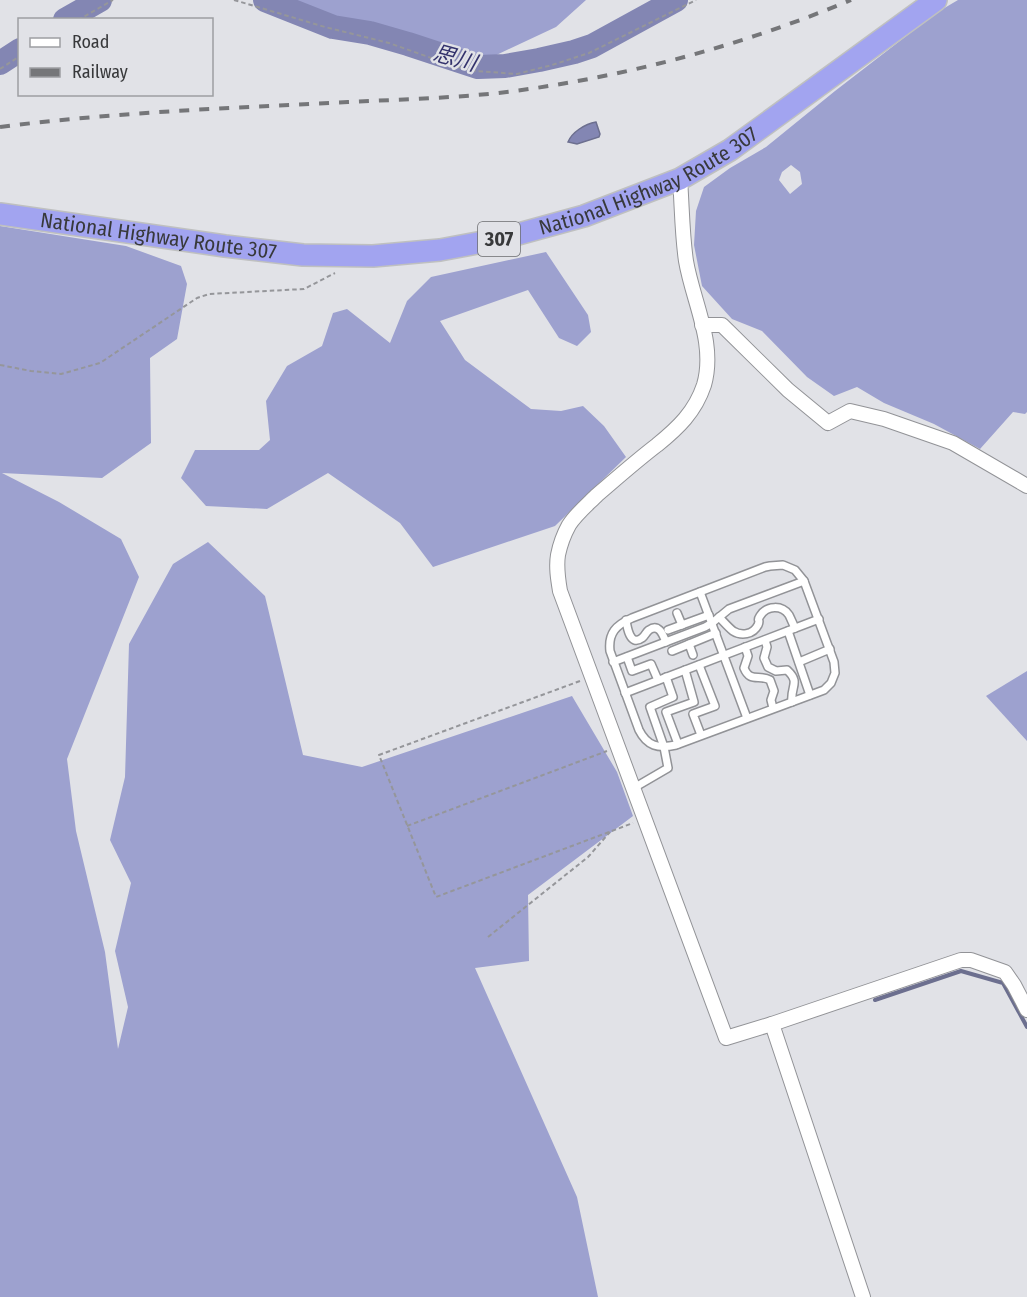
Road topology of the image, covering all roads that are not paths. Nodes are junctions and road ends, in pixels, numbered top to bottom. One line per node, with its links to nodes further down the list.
1 (936, 0): 2 (highway, National Highway Route 307 / 307)
2 (680, 178): 3 (highway, National Highway Route 307 / 307); 4 (street)
3 (0, 214)
4 (702, 325): 5 (street); 41 (street)
5 (1027, 486)
6 (804, 580): 7 (lane); 10 (lane); 11 (lane)
7 (700, 592): 9 (lane); 12 (lane)
8 (677, 614): 14 (lane)
9 (709, 615): 13 (lane); 14 (lane)
10 (719, 617): 13 (lane); 16 (lane)
11 (819, 619): 16 (lane); 22 (lane)
12 (626, 620): 19 (lane); 27 (lane)
13 (712, 623): 17 (lane); 19 (lane)
14 (682, 625): 15 (lane)
15 (668, 630)
16 (791, 630): 18 (lane); 28 (lane)
17 (716, 633): 20 (lane); 25 (lane)
18 (765, 640): 21 (lane); 35 (lane)
19 (666, 642): 26 (lane)
20 (689, 644): 23 (lane); 24 (lane)
21 (745, 647): 25 (lane); 36 (lane)
22 (830, 649): 28 (lane); 34 (lane)
23 (672, 651)
24 (693, 655)
25 (724, 655): 29 (lane); 37 (lane)
26 (627, 657): 27 (lane); 32 (lane)
27 (614, 662): 33 (lane)
28 (799, 662): 34 (lane)
29 (699, 664): 30 (lane); 38 (lane)
30 (685, 670): 31 (lane); 39 (lane)
31 (666, 677): 32 (lane); 40 (lane)
32 (658, 680): 33 (lane)
33 (625, 693): 40 (lane)
34 (810, 695): 35 (lane)
35 (792, 702): 36 (lane)
36 (773, 708): 37 (lane)
37 (747, 717): 38 (lane)
38 (701, 735): 39 (lane)
39 (678, 744): 40 (lane)
40 (664, 747): 41 (lane)
41 (632, 789): 43 (street)
42 (1027, 1010): 43 (street)
43 (772, 1024): 44 (street)
44 (864, 1297)

